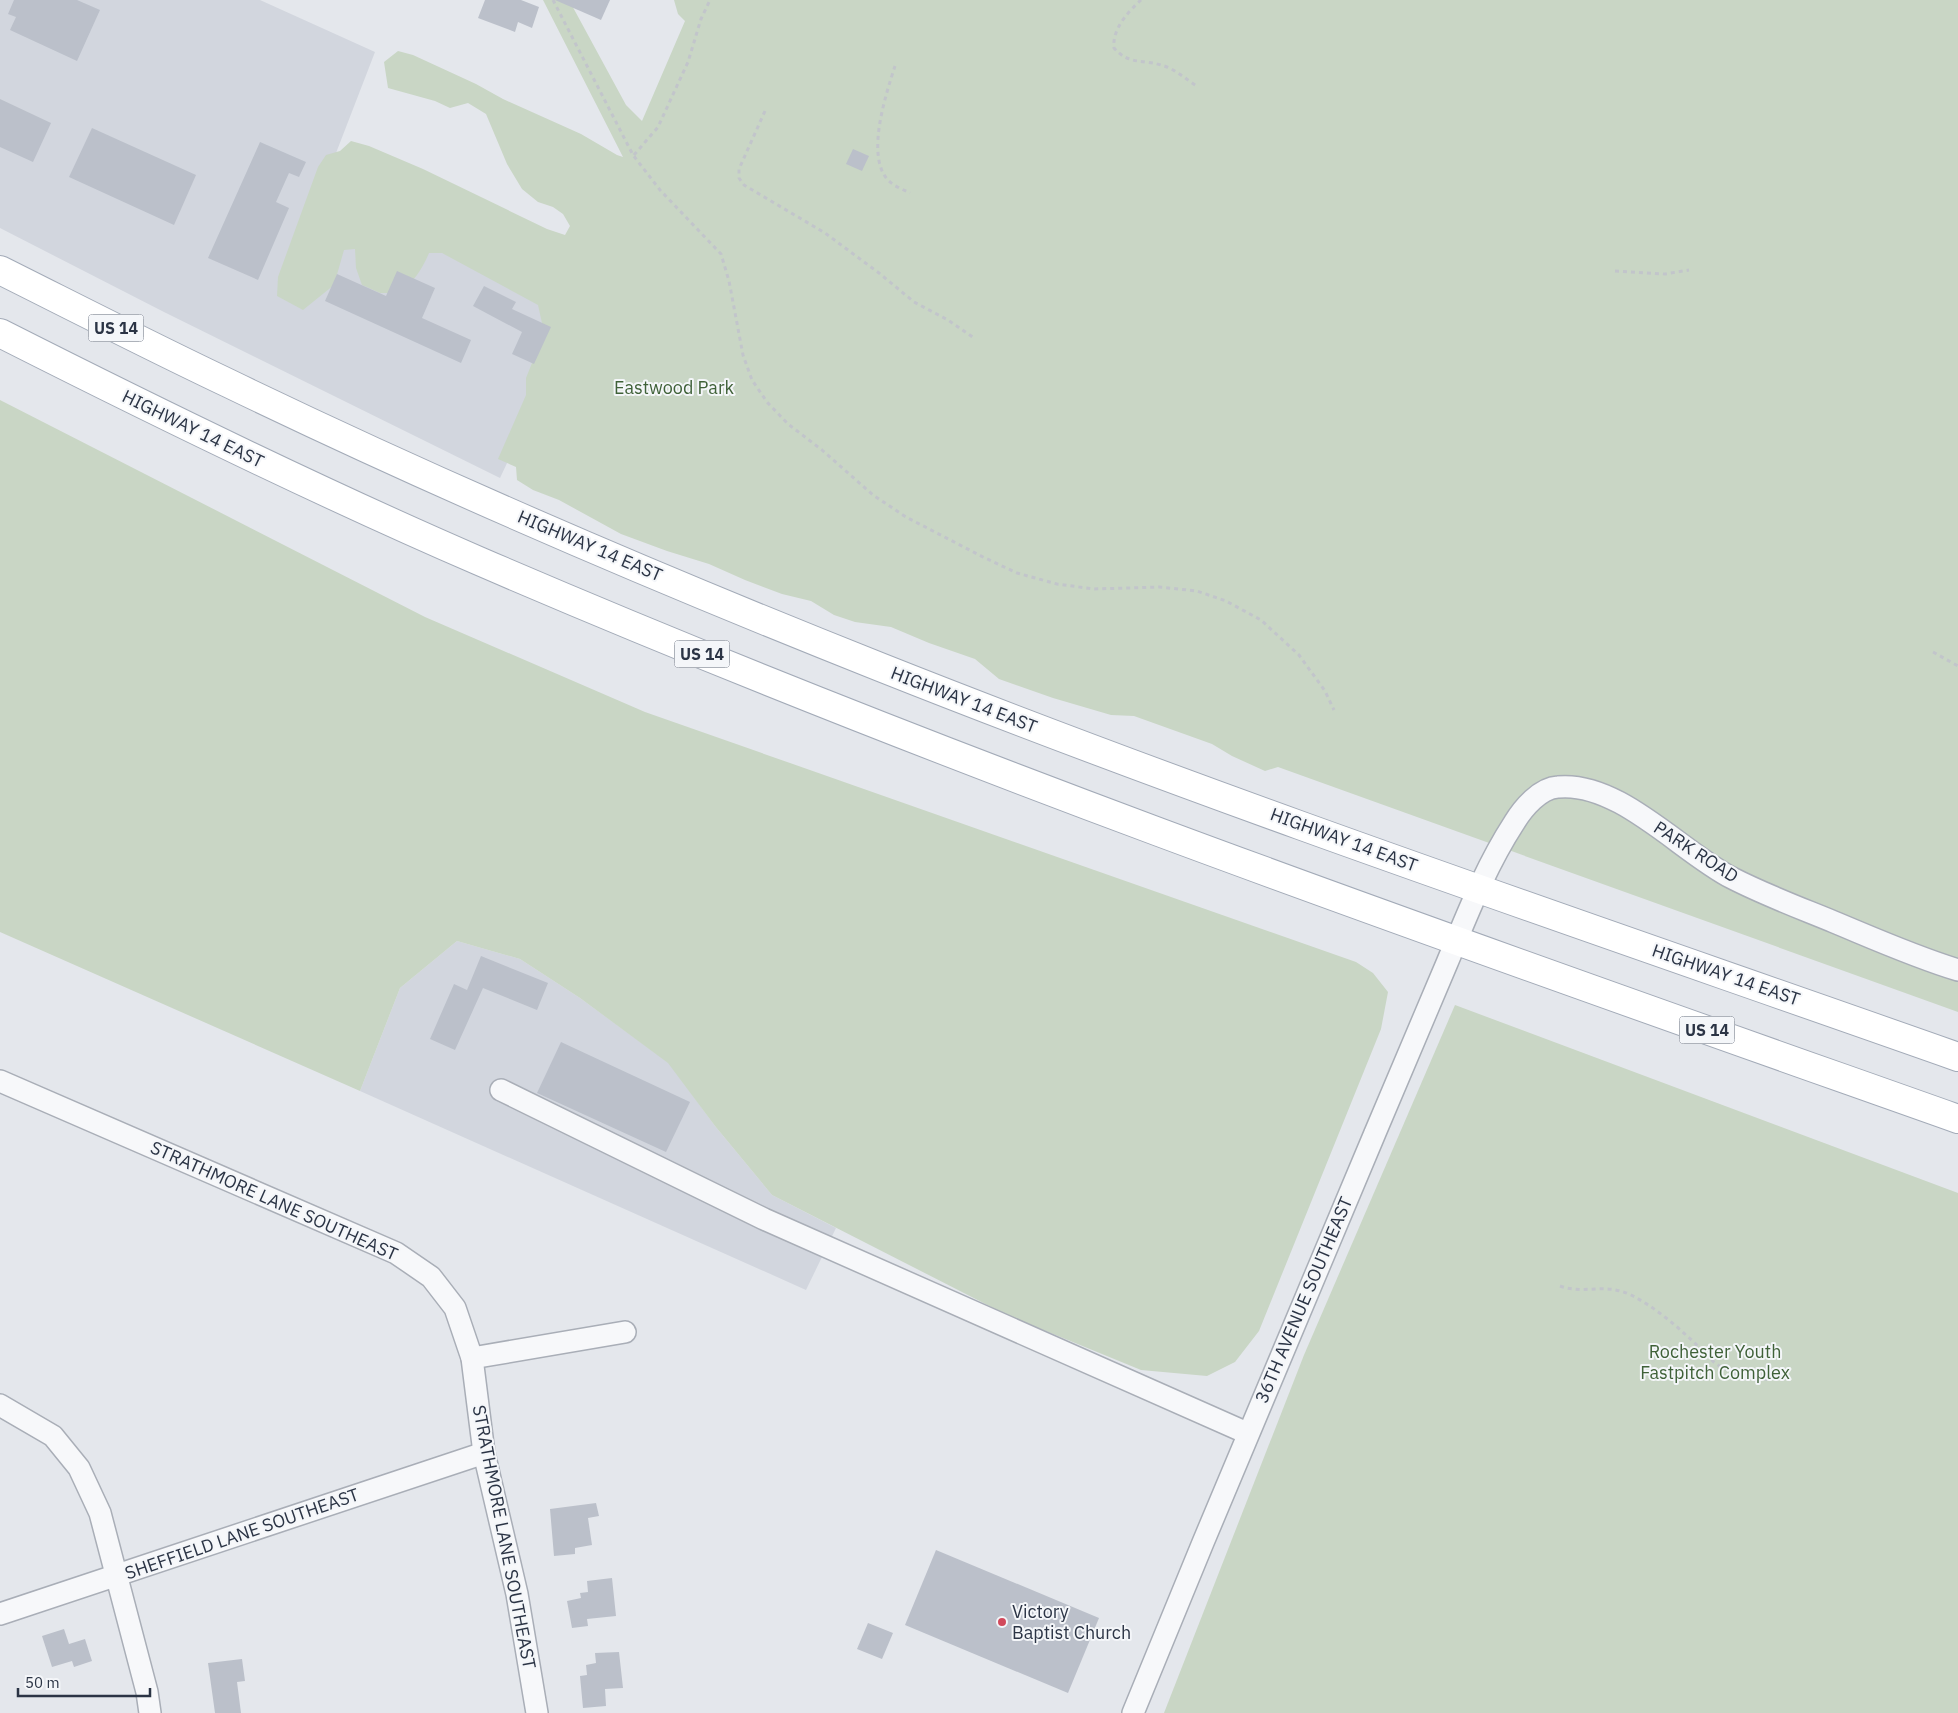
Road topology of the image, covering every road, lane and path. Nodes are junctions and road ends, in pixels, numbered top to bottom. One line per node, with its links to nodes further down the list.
1 (553, 0): 7 (path)
2 (710, 0): 7 (path)
3 (1141, 0): 5 (path)
4 (895, 66): 8 (path)
5 (1198, 87)
6 (765, 110): 13 (path)
7 (633, 155): 16 (path)
8 (910, 193)
9 (0, 270): 17 (main road, HIGHWAY 14 EAST / US 14)
10 (1615, 270): 11 (path)
11 (1689, 270)
12 (0, 333): 18 (main road, HIGHWAY 14 EAST / US 14)
13 (974, 338)
14 (1933, 652): 15 (path)
15 (1958, 666)
16 (1334, 710)
17 (1479, 889): 18 (street, 36TH AVENUE SOUTHEAST); 19 (street, PARK ROAD); 20 (main road, HIGHWAY 14 EAST / US 14)
18 (1456, 941): 23 (main road, HIGHWAY 14 EAST / US 14); 29 (street, 36TH AVENUE SOUTHEAST)
19 (1958, 970)
20 (1958, 1057)
21 (0, 1081): 26 (street, STRATHMORE LANE SOUTHEAST)
22 (501, 1090): 29 (street)
23 (1958, 1119)
24 (1560, 1286): 27 (path)
25 (624, 1332): 26 (street)
26 (472, 1358): 30 (street, STRATHMORE LANE SOUTHEAST)
27 (1770, 1380)
28 (0, 1405): 31 (street)
29 (1248, 1434): 35 (street, 36TH AVENUE SOUTHEAST)
30 (484, 1453): 31 (street, SHEFFIELD LANE SOUTHEAST); 34 (street, STRATHMORE LANE SOUTHEAST)
31 (117, 1576): 32 (street, SHEFFIELD LANE SOUTHEAST); 33 (street)
32 (0, 1614)
33 (150, 1713)
34 (537, 1713)
35 (1133, 1713)

